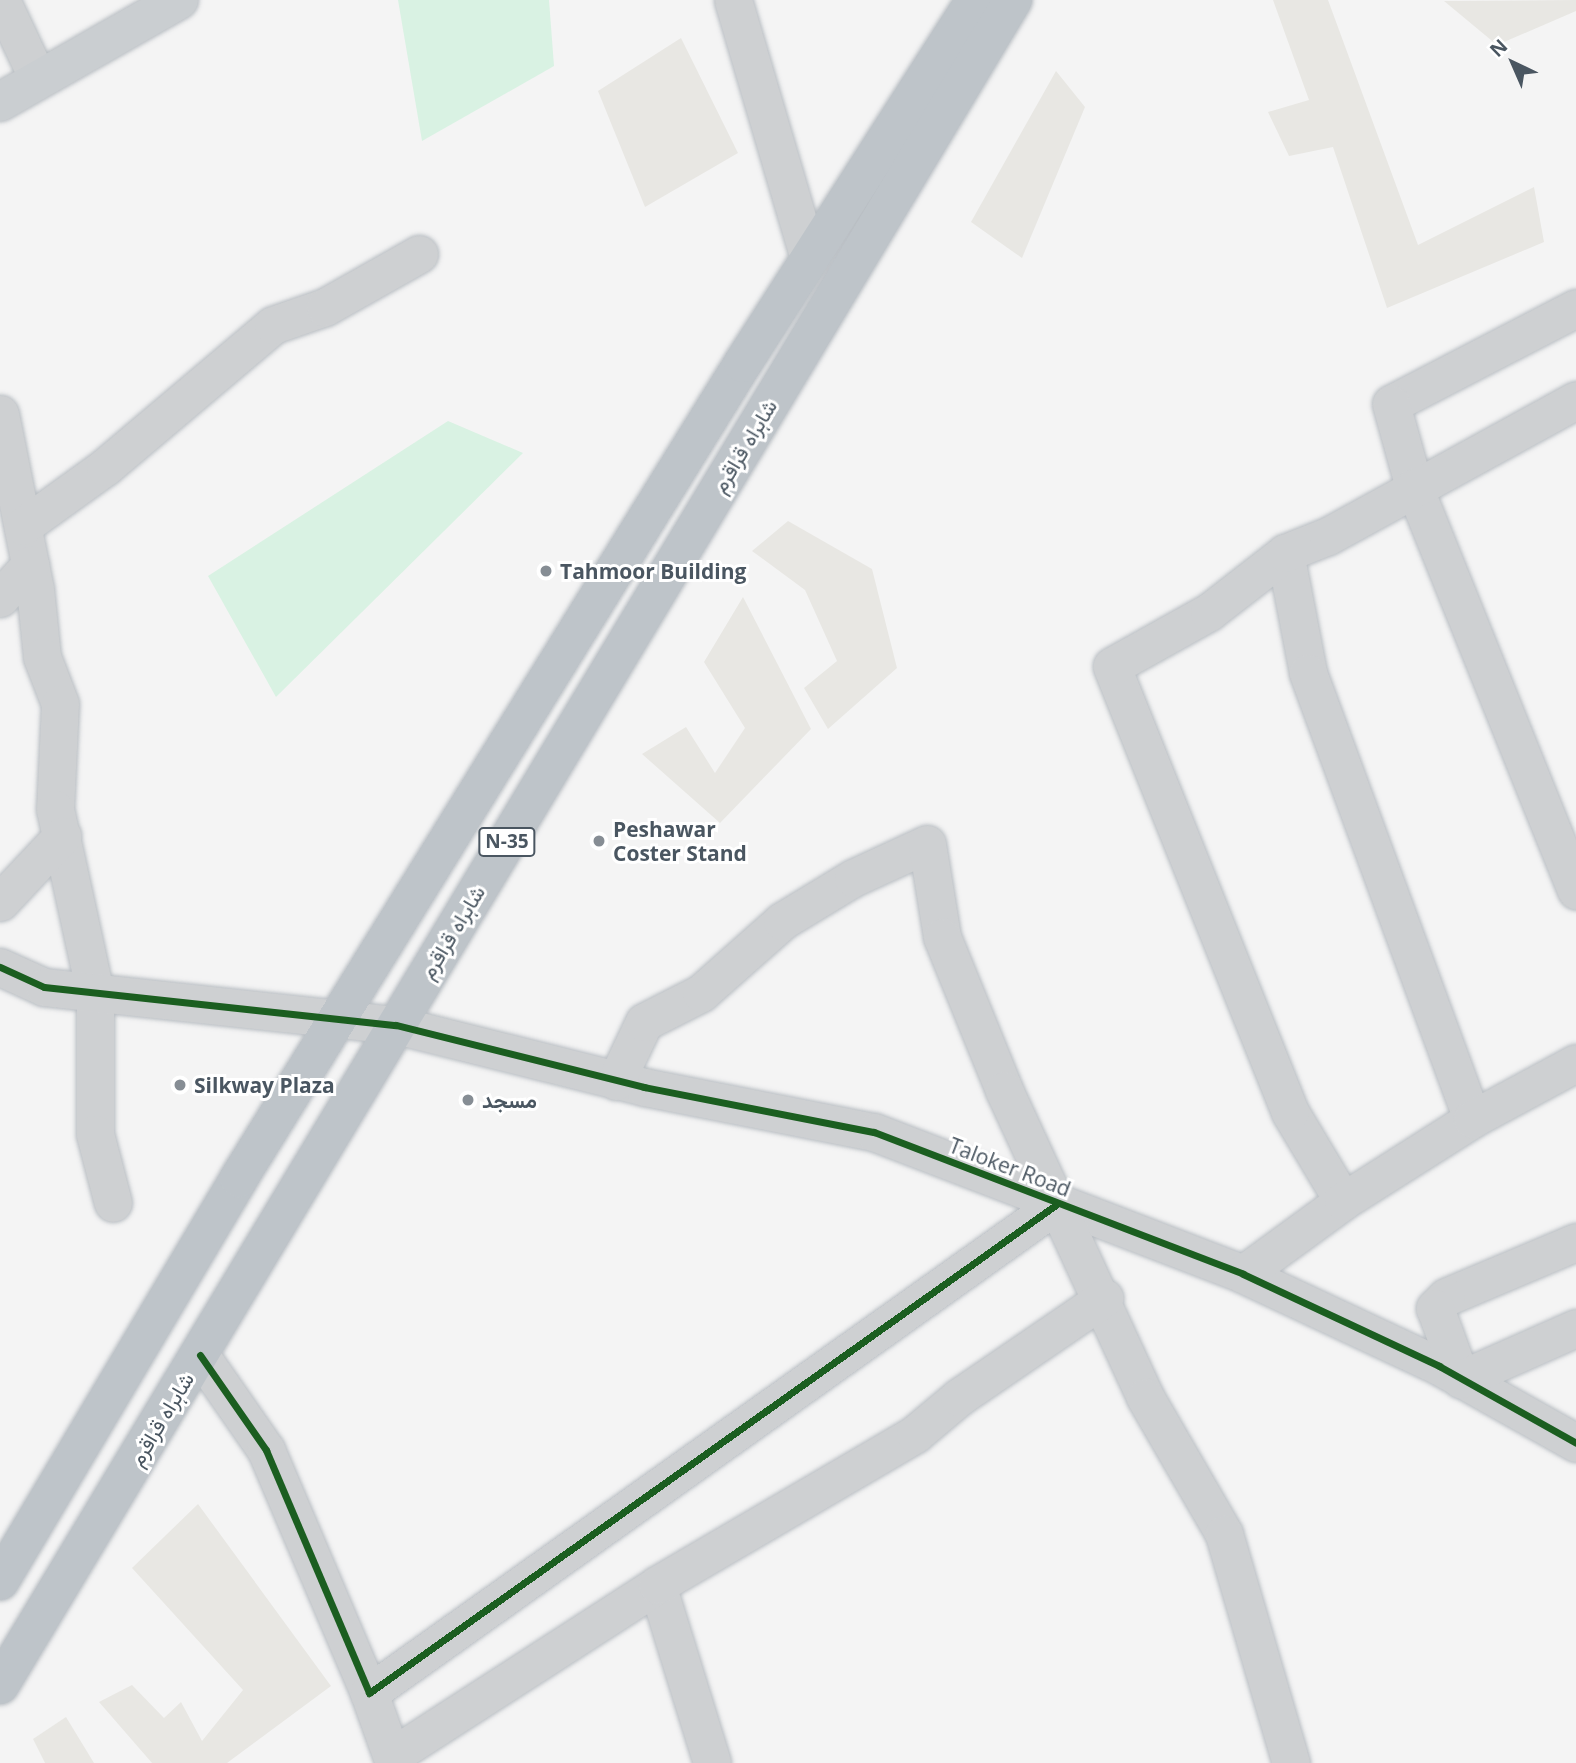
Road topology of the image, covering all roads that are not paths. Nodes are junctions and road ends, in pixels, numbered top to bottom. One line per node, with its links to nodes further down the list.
1 (1, 0): 6 (street)
2 (179, 0): 6 (main road)
3 (733, 0): 9 (street)
4 (975, 0): 9 (highway, شاہراہ قراقرم / N-35)
5 (1013, 0): 24 (highway, شاہراہ قراقرم / N-35)
6 (37, 77): 7 (main road)
7 (0, 102)
8 (419, 254): 14 (street)
9 (810, 258): 23 (highway, شاہراہ قراقرم / N-35)
10 (1576, 308): 13 (street)
11 (1576, 400): 13 (street)
12 (0, 414): 14 (street)
13 (1414, 487): 15 (street); 19 (street)
14 (23, 526): 16 (street)
15 (1285, 553): 27 (street); 28 (street)
16 (30, 565): 17 (street); 18 (street)
17 (0, 598)
18 (62, 836): 20 (street); 22 (street)
19 (1576, 891)
20 (0, 902)
21 (0, 968): 22 (street, Taloker Road)
22 (95, 992): 23 (street, Taloker Road); 29 (street)
23 (338, 1018): 24 (street, Taloker Road); 38 (highway, شاہراہ قراقرم / N-35)
24 (396, 1025): 26 (street, Taloker Road); 35 (highway, شاہراہ قراقرم / N-35)
25 (1576, 1063): 27 (street)
26 (616, 1081): 30 (street, Taloker Road); 30 (street)
27 (1472, 1119): 28 (street)
28 (1343, 1200): 32 (street)
29 (113, 1203)
30 (1057, 1204): 32 (street, Taloker Road); 33 (street); 41 (street)
31 (1576, 1242): 36 (street)
32 (1243, 1275): 36 (street, Taloker Road)
33 (1104, 1298): 39 (street); 44 (street)
34 (1576, 1328): 36 (street)
35 (200, 1354): 40 (highway, شاہراہ قراقرم / N-35); 41 (street)
36 (1461, 1379): 37 (street, Taloker Road)
37 (1576, 1443)
38 (1, 1576)
39 (657, 1585): 42 (street); 43 (street)
40 (0, 1685)
41 (369, 1693): 42 (street)
42 (393, 1759)
43 (712, 1763)
44 (1291, 1763)

